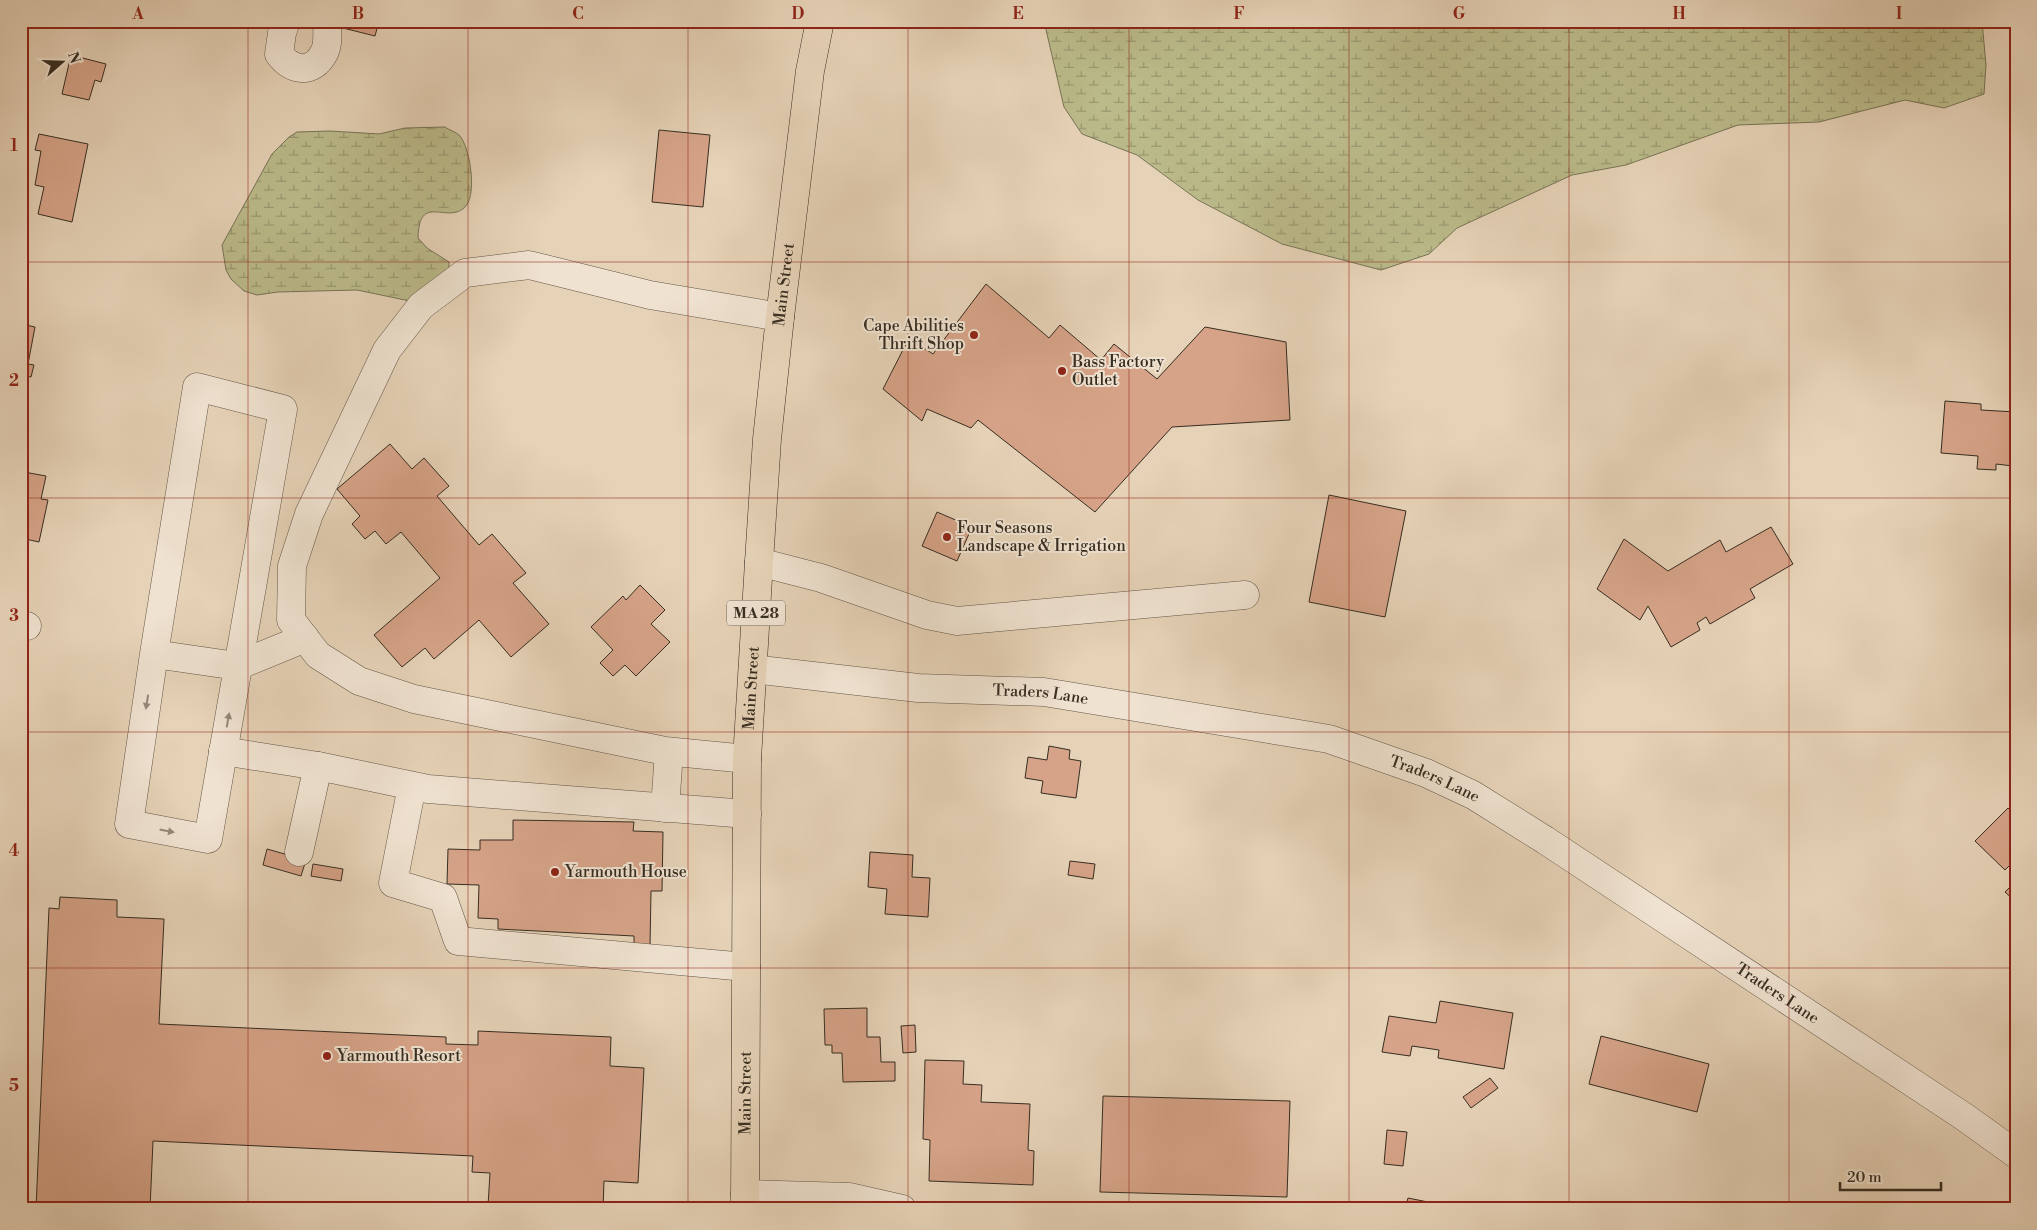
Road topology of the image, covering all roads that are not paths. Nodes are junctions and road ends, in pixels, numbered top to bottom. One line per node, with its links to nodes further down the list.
1 (286, 21): 2 (street)
2 (327, 21)
3 (820, 21): 4 (main road, Main Street / MA 28)
4 (780, 318): 5 (main road, Main Street / MA 28); 7 (street)
5 (759, 562): 6 (street); 10 (main road, Main Street / MA 28)
6 (1245, 594)
7 (305, 638): 9 (street); 12 (street)
8 (154, 654): 9 (street); 9 (street); 11 (street, one-way to 11)
9 (238, 666): 11 (street, one-way to 9)
10 (753, 669): 13 (main road, Main Street / MA 28); 20 (street, Traders Lane)
11 (223, 751): 14 (street)
12 (669, 752): 13 (street); 16 (street)
13 (747, 759): 17 (main road, Main Street / MA 28)
14 (318, 766): 15 (street); 18 (street)
15 (412, 786): 16 (street); 19 (street)
16 (665, 808): 17 (street)
17 (746, 814): 19 (main road, Main Street / MA 28)
18 (299, 852)
19 (746, 967): 21 (main road, Main Street / MA 28)
20 (2016, 1154)
21 (745, 1201): 22 (street)
22 (902, 1209)

